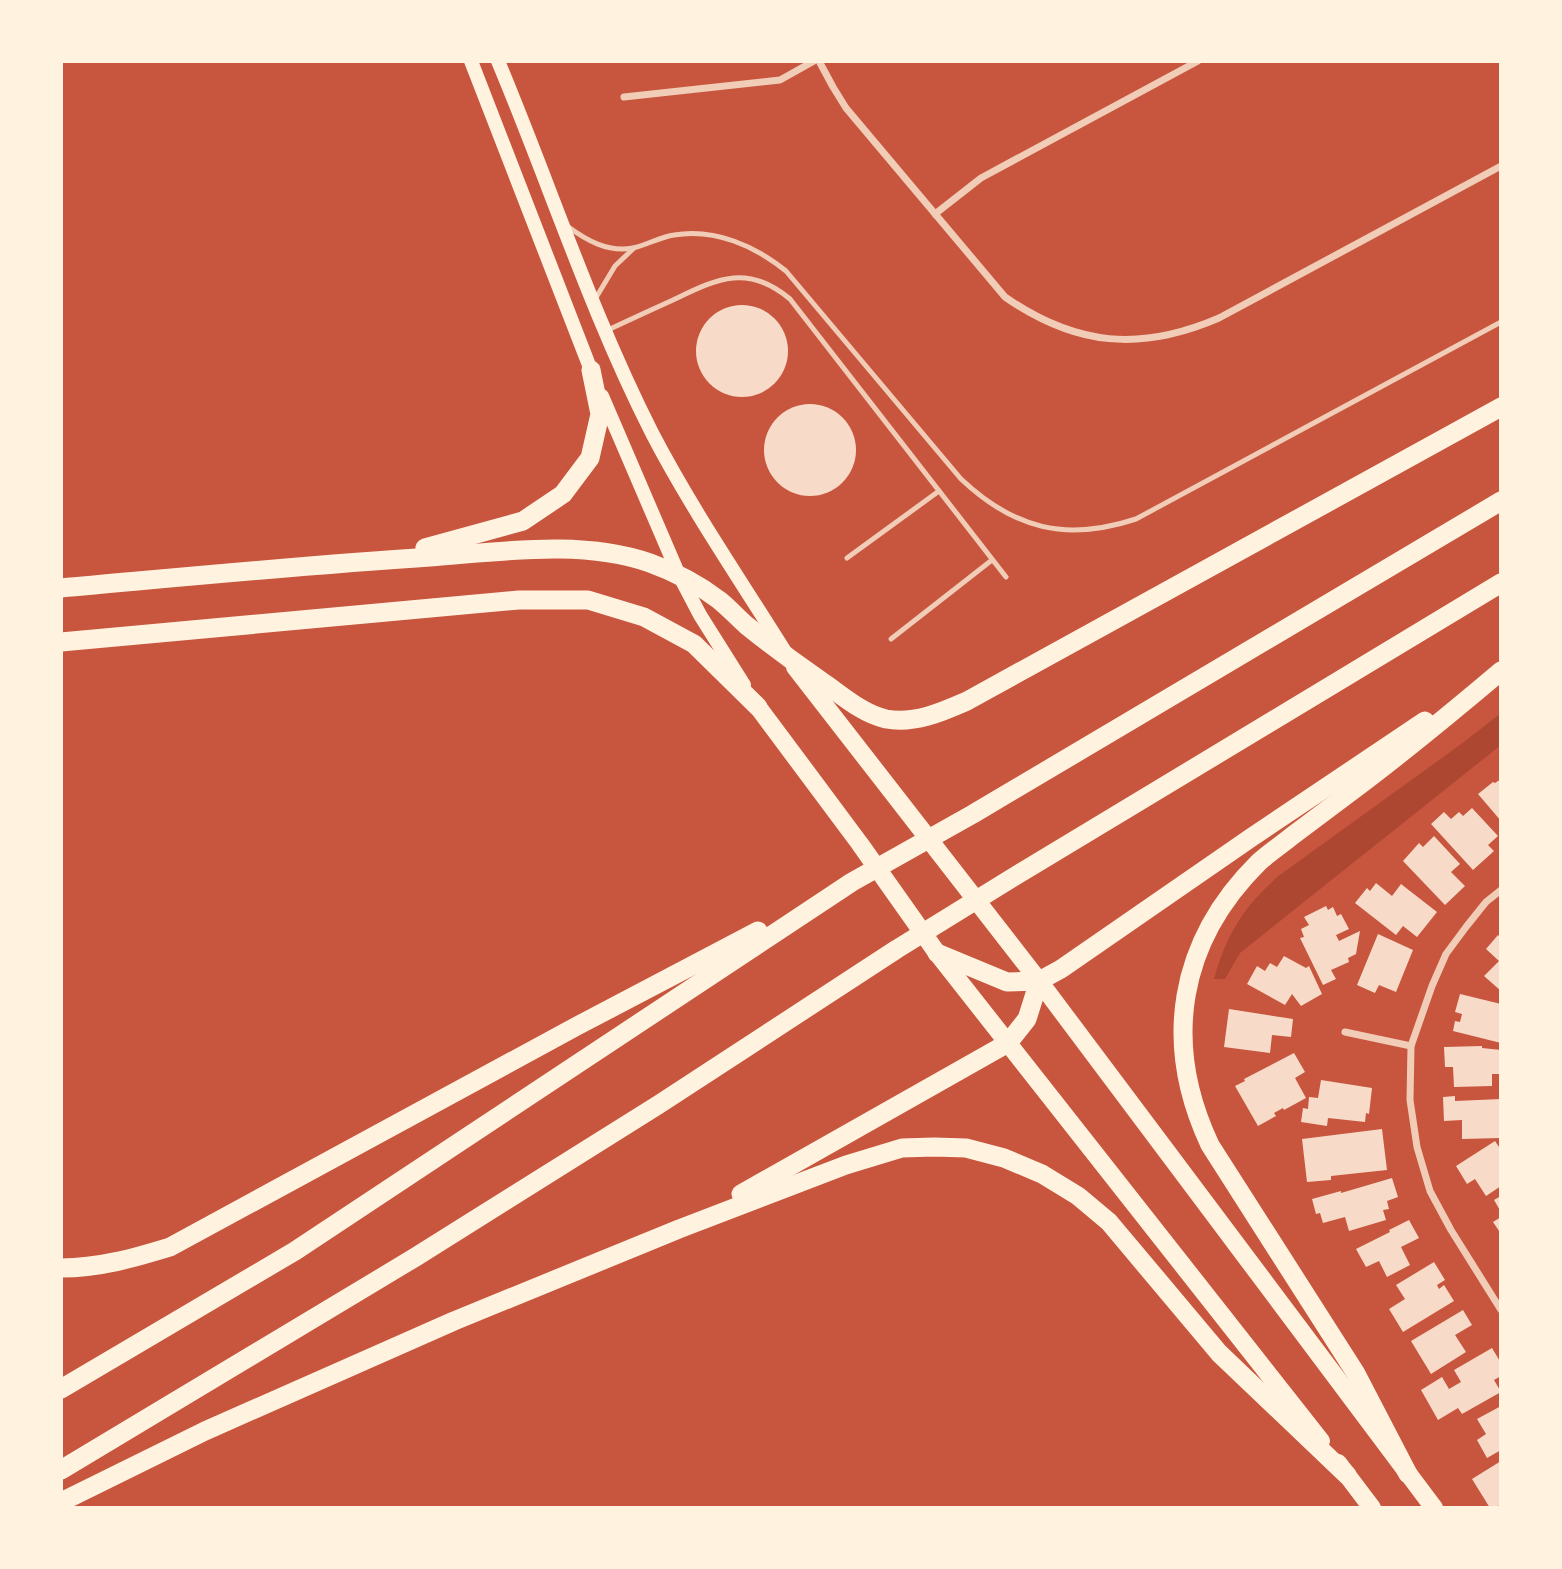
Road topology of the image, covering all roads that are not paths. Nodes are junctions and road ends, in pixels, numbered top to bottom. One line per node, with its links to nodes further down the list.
1 (471, 61): 13 (main road)
2 (498, 61): 8 (main road)
3 (817, 61): 5 (street); 7 (street)
4 (1198, 61): 7 (street)
5 (624, 97)
6 (1501, 166): 7 (street)
7 (935, 214)
8 (562, 222): 9 (lane); 10 (main road)
9 (634, 248): 10 (lane); 11 (lane)
10 (593, 303): 12 (main road)
11 (1501, 322)
12 (605, 331): 15 (lane); 26 (main road)
13 (591, 370): 18 (highway); 20 (main road)
14 (1501, 407): 26 (highway)
15 (939, 491): 17 (lane); 19 (lane)
16 (1501, 500): 29 (highway)
17 (847, 558)
18 (380, 560): 20 (highway); 23 (highway)
19 (992, 560): 21 (lane); 24 (lane)
20 (678, 573): 26 (highway); 28 (main road)
21 (1006, 577)
22 (1501, 583): 40 (highway)
23 (61, 588)
24 (891, 639)
25 (61, 642): 28 (highway)
26 (789, 659): 32 (highway)
27 (1501, 670): 32 (highway); 41 (highway)
28 (758, 707): 31 (highway)
29 (852, 882): 37 (highway); 39 (highway)
30 (1501, 890): 35 (street)
31 (937, 954): 32 (highway); 34 (highway)
32 (1039, 981): 34 (highway); 41 (highway)
33 (1345, 1032): 35 (street)
34 (1008, 1043): 36 (highway); 42 (highway)
35 (1411, 1046): 38 (street)
36 (679, 1229): 42 (highway); 43 (highway)
37 (61, 1268)
38 (1501, 1310)
39 (61, 1389)
40 (61, 1470)
41 (1408, 1474): 45 (highway)
42 (1347, 1475): 44 (highway)
43 (61, 1502)
44 (1372, 1508)
45 (1434, 1508)

